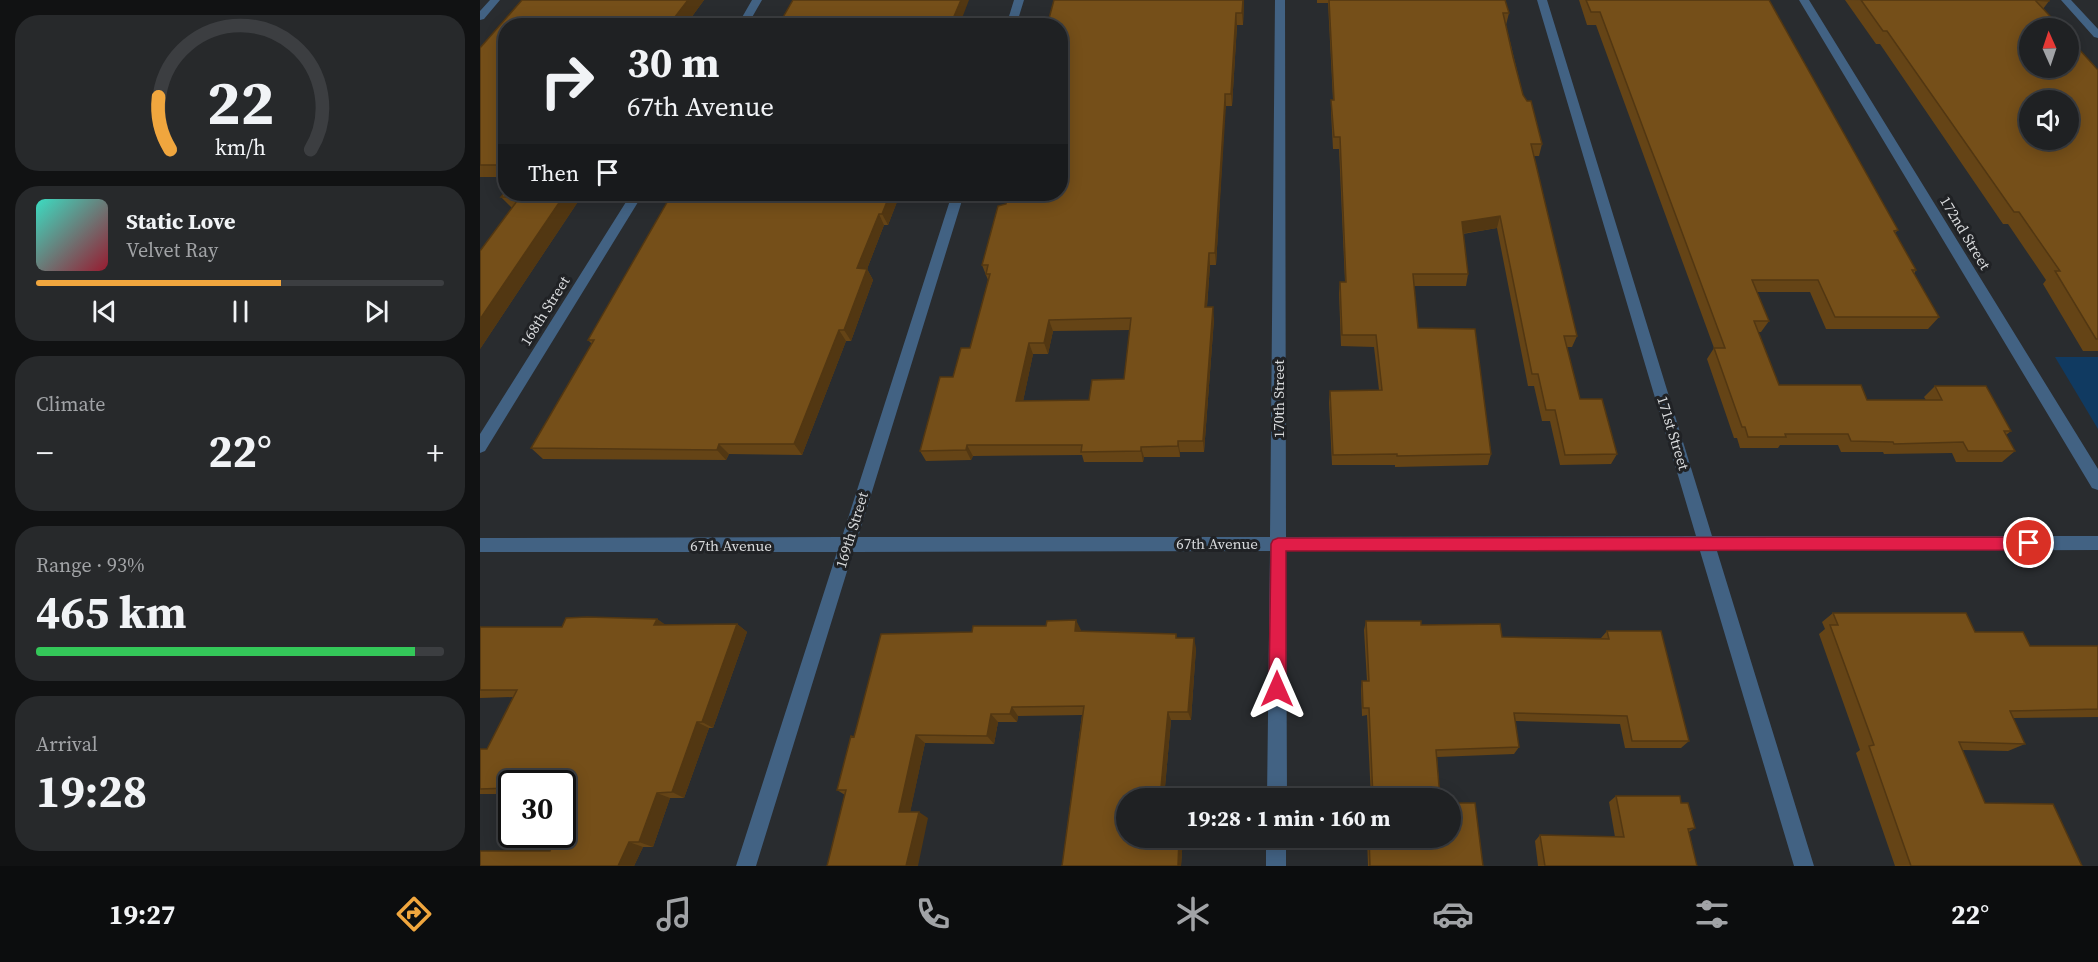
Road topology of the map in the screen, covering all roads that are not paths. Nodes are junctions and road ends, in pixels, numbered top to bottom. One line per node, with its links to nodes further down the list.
1 (495, 0): 8 (street)
2 (757, 0): 9 (street)
3 (1019, 0): 10 (street)
4 (1280, 0): 17 (street, 170th Street)
5 (1542, 0): 18 (street, 171st Street)
6 (1804, 0): 15 (street, 172nd Street)
7 (2066, 0): 11 (street)
8 (480, 16)
9 (747, 18)
10 (1013, 18)
11 (2098, 35)
12 (633, 201): 14 (street, 168th Street)
13 (956, 201): 20 (street, 169th Street)
14 (480, 447)
15 (2098, 483)
16 (2098, 543): 18 (street, 67th Avenue)
17 (1278, 544): 18 (street, 67th Avenue); 20 (street, 67th Avenue); 21 (street, 170th Street)
18 (1706, 544): 25 (street, 171st Street)
19 (480, 545): 20 (street, 67th Avenue)
20 (848, 546): 23 (street, 169th Street)
21 (1277, 788)
22 (1276, 848): 24 (street)
23 (746, 866)
24 (1276, 866)
25 (1804, 866)

